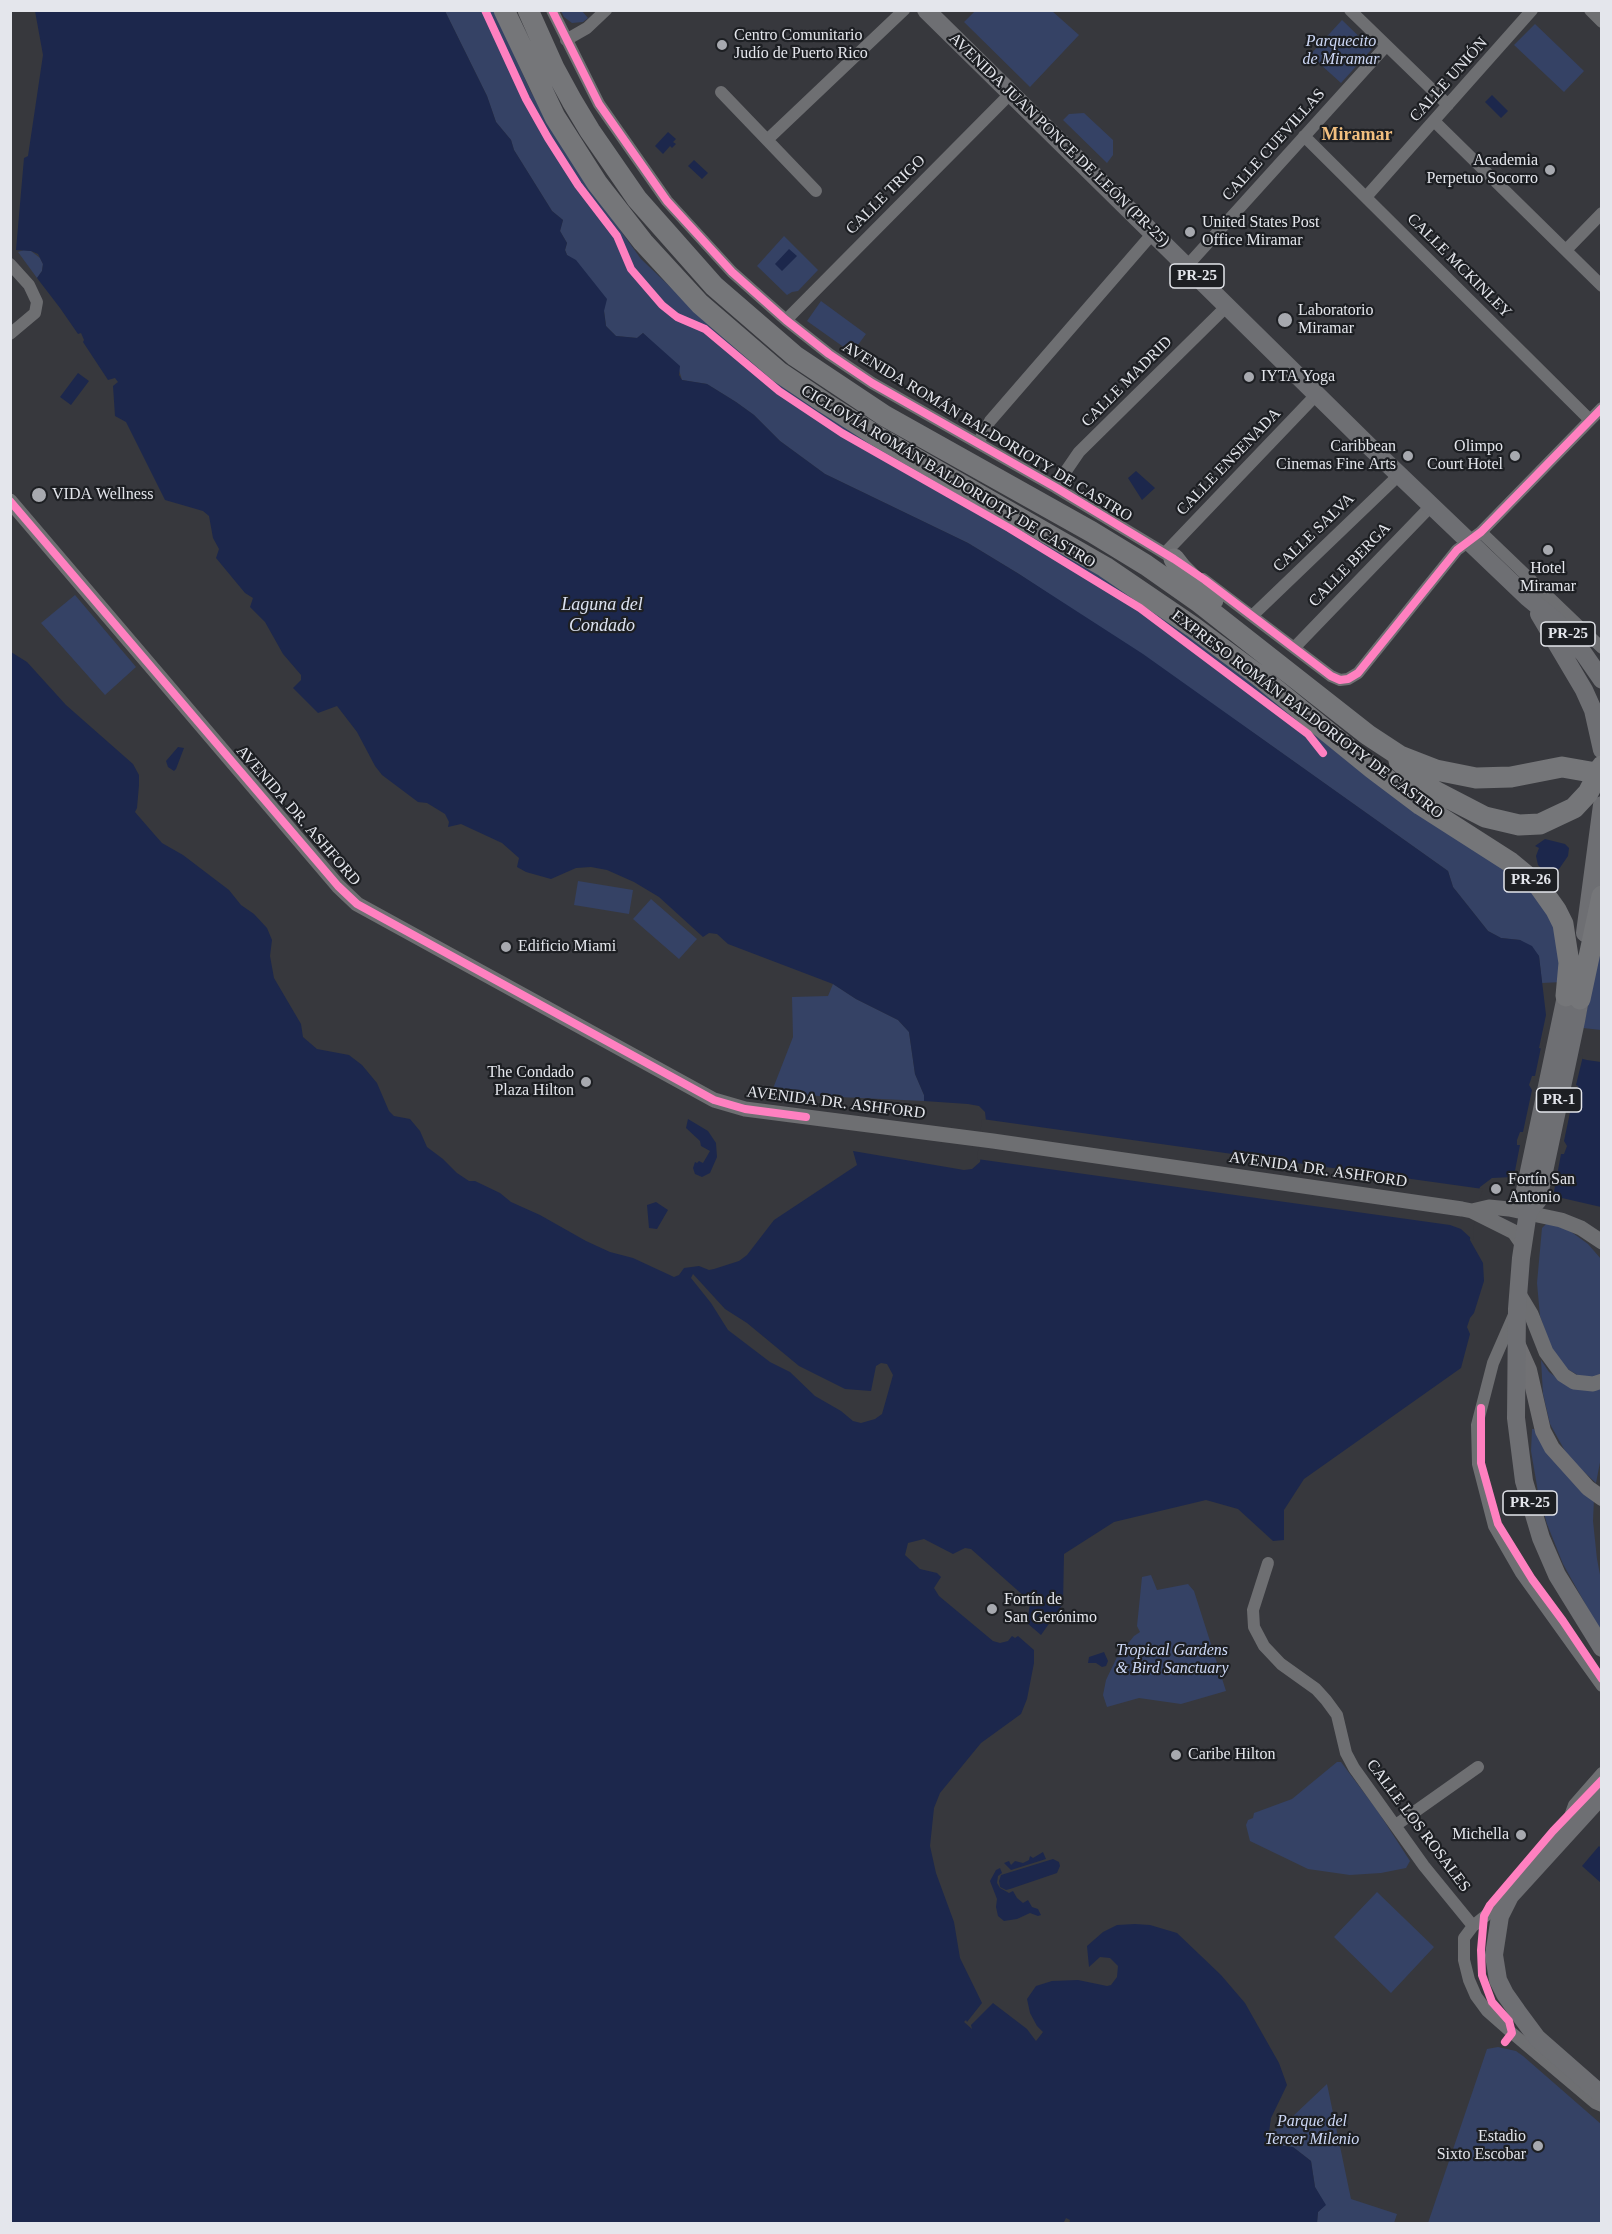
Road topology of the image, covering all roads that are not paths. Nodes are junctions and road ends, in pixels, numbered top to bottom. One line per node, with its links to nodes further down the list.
1 (504, 10): 55 (highway, EXPRESO ROMÁN BALDORIOTY DE CASTRO / PR-26)
2 (528, 10): 42 (highway, EXPRESO ROMÁN BALDORIOTY DE CASTRO)
3 (552, 10): 11 (street, AVENIDA ROMÁN BALDORIOTY DE CASTRO)
4 (606, 10): 11 (street)
5 (904, 10): 18 (street)
6 (926, 10): 14 (main road, AVENIDA JUAN PONCE DE LEÓN (PR-25) / PR-25)
7 (1350, 10): 12 (street)
8 (1532, 10): 15 (street, CALLE UNIÓN)
9 (1590, 10): 10 (street)
10 (1602, 22)
11 (566, 40): 28 (street, AVENIDA ROMÁN BALDORIOTY DE CASTRO)
12 (1386, 46): 15 (street); 17 (street, CALLE CUEVILLAS)
13 (721, 92): 18 (street)
14 (1011, 93): 22 (main road, AVENIDA JUAN PONCE DE LEÓN (PR-25) / PR-25); 28 (street, CALLE TRIGO)
15 (1448, 105): 16 (street, CALLE UNIÓN)
16 (1434, 121): 20 (street, CALLE UNIÓN); 23 (street)
17 (1304, 136): 20 (street, CALLE MCKINLEY); 25 (street, CALLE CUEVILLAS)
18 (767, 140): 19 (street)
19 (816, 191)
20 (1366, 197): 32 (street, CALLE MCKINLEY)
21 (1602, 213): 23 (street)
22 (1153, 232): 25 (main road, AVENIDA JUAN PONCE DE LEÓN (PR-25) / PR-25); 33 (street)
23 (1566, 250): 26 (street)
24 (10, 264): 29 (street)
25 (1186, 266): 27 (main road, AVENIDA JUAN PONCE DE LEÓN (PR-25) / PR-25)
26 (1602, 286)
27 (1227, 306): 30 (main road, AVENIDA JUAN PONCE DE LEÓN (PR-25) / PR-25); 35 (street, CALLE MADRID)
28 (786, 320): 33 (street, AVENIDA ROMÁN BALDORIOTY DE CASTRO)
29 (10, 334)
30 (1317, 394): 34 (main road, AVENIDA JUAN PONCE DE LEÓN (PR-25) / PR-25); 39 (street, CALLE ENSENADA)
31 (1602, 408): 32 (street)
32 (1590, 420): 38 (street)
33 (978, 443): 35 (street, AVENIDA ROMÁN BALDORIOTY DE CASTRO)
34 (1399, 475): 37 (main road, AVENIDA JUAN PONCE DE LEÓN (PR-25) / PR-25); 41 (street, CALLE SALVA)
35 (1055, 487): 39 (street, AVENIDA ROMÁN BALDORIOTY DE CASTRO)
36 (10, 501): 57 (street, AVENIDA DR. ASHFORD)
37 (1431, 506): 38 (main road, AVENIDA JUAN PONCE DE LEÓN (PR-25) / PR-25); 43 (street, CALLE BERGA)
38 (1475, 537): 40 (main road, AVENIDA JUAN PONCE DE LEÓN (PR-25) / PR-25); 43 (street, AVENIDA ROMÁN BALDORIOTY DE CASTRO); 44 (street)
39 (1170, 556): 41 (street, AVENIDA ROMÁN BALDORIOTY DE CASTRO); 42 (highway)
40 (1527, 597): 45 (main road, PR-25); 46 (main road, PR-25)
41 (1252, 616): 43 (street, AVENIDA ROMÁN BALDORIOTY DE CASTRO)
42 (1249, 640): 47 (highway, EXPRESO ROMÁN BALDORIOTY DE CASTRO)
43 (1294, 648)
44 (1602, 648)
45 (1602, 680)
46 (1602, 750)
47 (1392, 752): 48 (highway); 49 (highway, EXPRESO ROMÁN BALDORIOTY DE CASTRO)
48 (1602, 766)
49 (1560, 770): 50 (highway); 51 (highway)
50 (1602, 774)
51 (1602, 782)
52 (1602, 805): 55 (main road)
53 (1602, 896): 55 (highway, PR-1)
54 (1602, 930): 55 (main road)
55 (1573, 998): 56 (main road, PR-1)
56 (1530, 1202): 57 (street, AVENIDA DR. ASHFORD); 58 (street, AVENIDA DR. ASHFORD); 60 (main road, PR-1)
57 (1472, 1210): 60 (street)
58 (1581, 1228): 59 (street, AVENIDA DR. ASHFORD); 61 (street)
59 (1602, 1242)
60 (1523, 1245): 62 (main road, PR-1)
61 (1602, 1255)
62 (1518, 1301): 63 (main road, PR-1); 64 (street); 68 (street)
63 (1517, 1342): 65 (main road, PR-1); 67 (main road, PR-25)
64 (1602, 1381)
65 (1602, 1498)
66 (1268, 1563): 72 (street, CALLE LOS ROSALES)
67 (1602, 1648)
68 (1602, 1686)
69 (1478, 1767): 72 (street)
70 (1602, 1773): 73 (street)
71 (1602, 1795): 73 (main road)
72 (1396, 1825): 75 (street, CALLE LOS ROSALES)
73 (1567, 1832): 74 (main road)
74 (1510, 1896): 75 (street); 76 (main road)
75 (1473, 1926): 77 (street)
76 (1602, 2095)
77 (1602, 2106)

